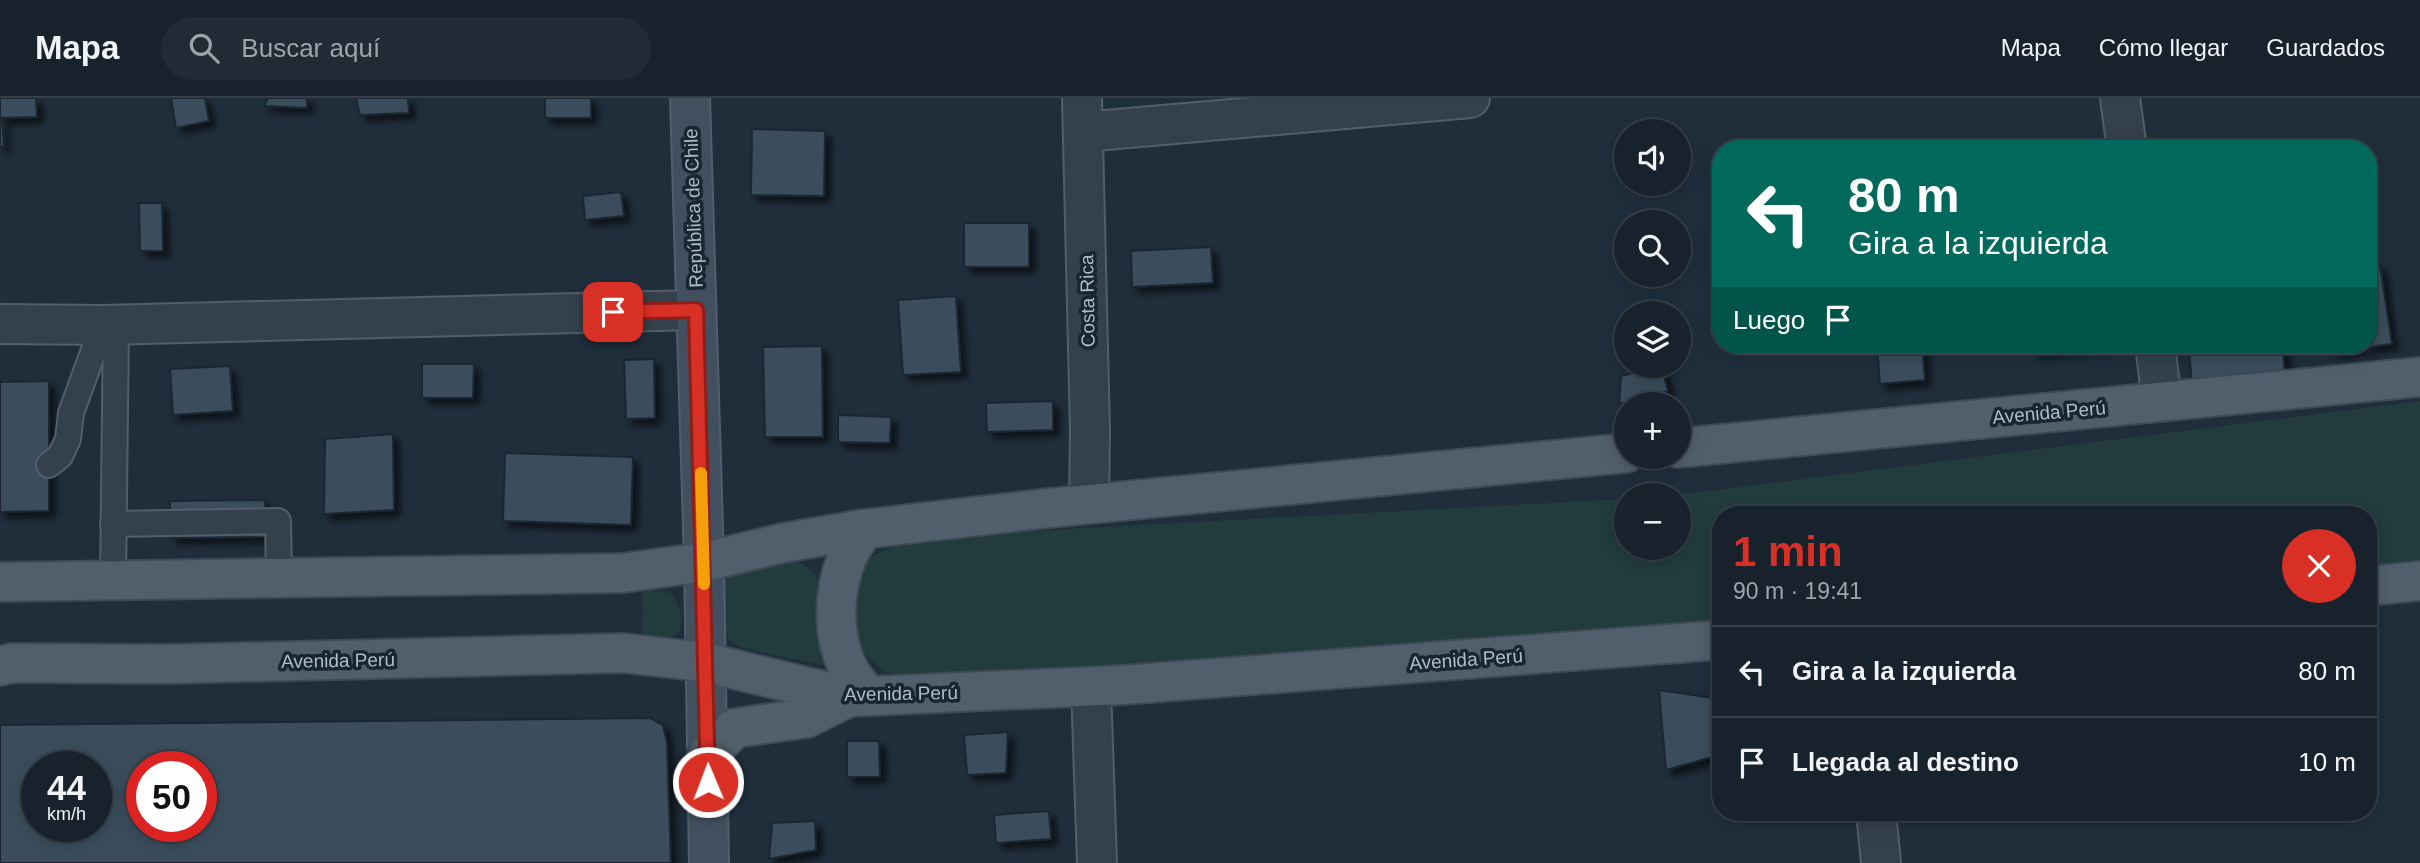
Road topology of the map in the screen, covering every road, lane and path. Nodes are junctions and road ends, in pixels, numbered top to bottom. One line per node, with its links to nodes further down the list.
1 (690, 98): 6 (main road, República de Chile)
2 (2120, 98): 5 (street)
3 (1458, 99): 4 (street)
4 (1083, 115): 15 (street, Costa Rica)
5 (2126, 140)
6 (696, 310): 8 (street); 18 (main road, República de Chile)
7 (0, 324): 8 (street)
8 (109, 325): 14 (lane); 16 (lane)
9 (2156, 354): 11 (street)
10 (2420, 377): 11 (main road, Avenida Perú)
11 (2162, 402): 12 (main road, Avenida Perú)
12 (1691, 447)
13 (1614, 454): 15 (main road)
14 (49, 465)
15 (1089, 504): 17 (main road)
16 (113, 524): 19 (lane); 22 (lane)
17 (864, 529): 18 (main road); 28 (main road)
18 (704, 562): 19 (main road); 25 (main road, República de Chile)
19 (279, 579): 22 (main road)
20 (2420, 581): 23 (main road)
21 (0, 582): 22 (main road)
22 (113, 582)
23 (2377, 585)
24 (1712, 641): 27 (main road, Avenida Perú)
25 (704, 662): 26 (main road, Avenida Perú); 28 (main road, Avenida Perú); 29 (main road, República de Chile)
26 (0, 666)
27 (1091, 687): 28 (main road, Avenida Perú); 32 (street)
28 (859, 696): 29 (main road)
29 (707, 756): 31 (main road, República de Chile)
30 (1877, 821): 33 (street)
31 (709, 863)
32 (1097, 863)
33 (1881, 863)

